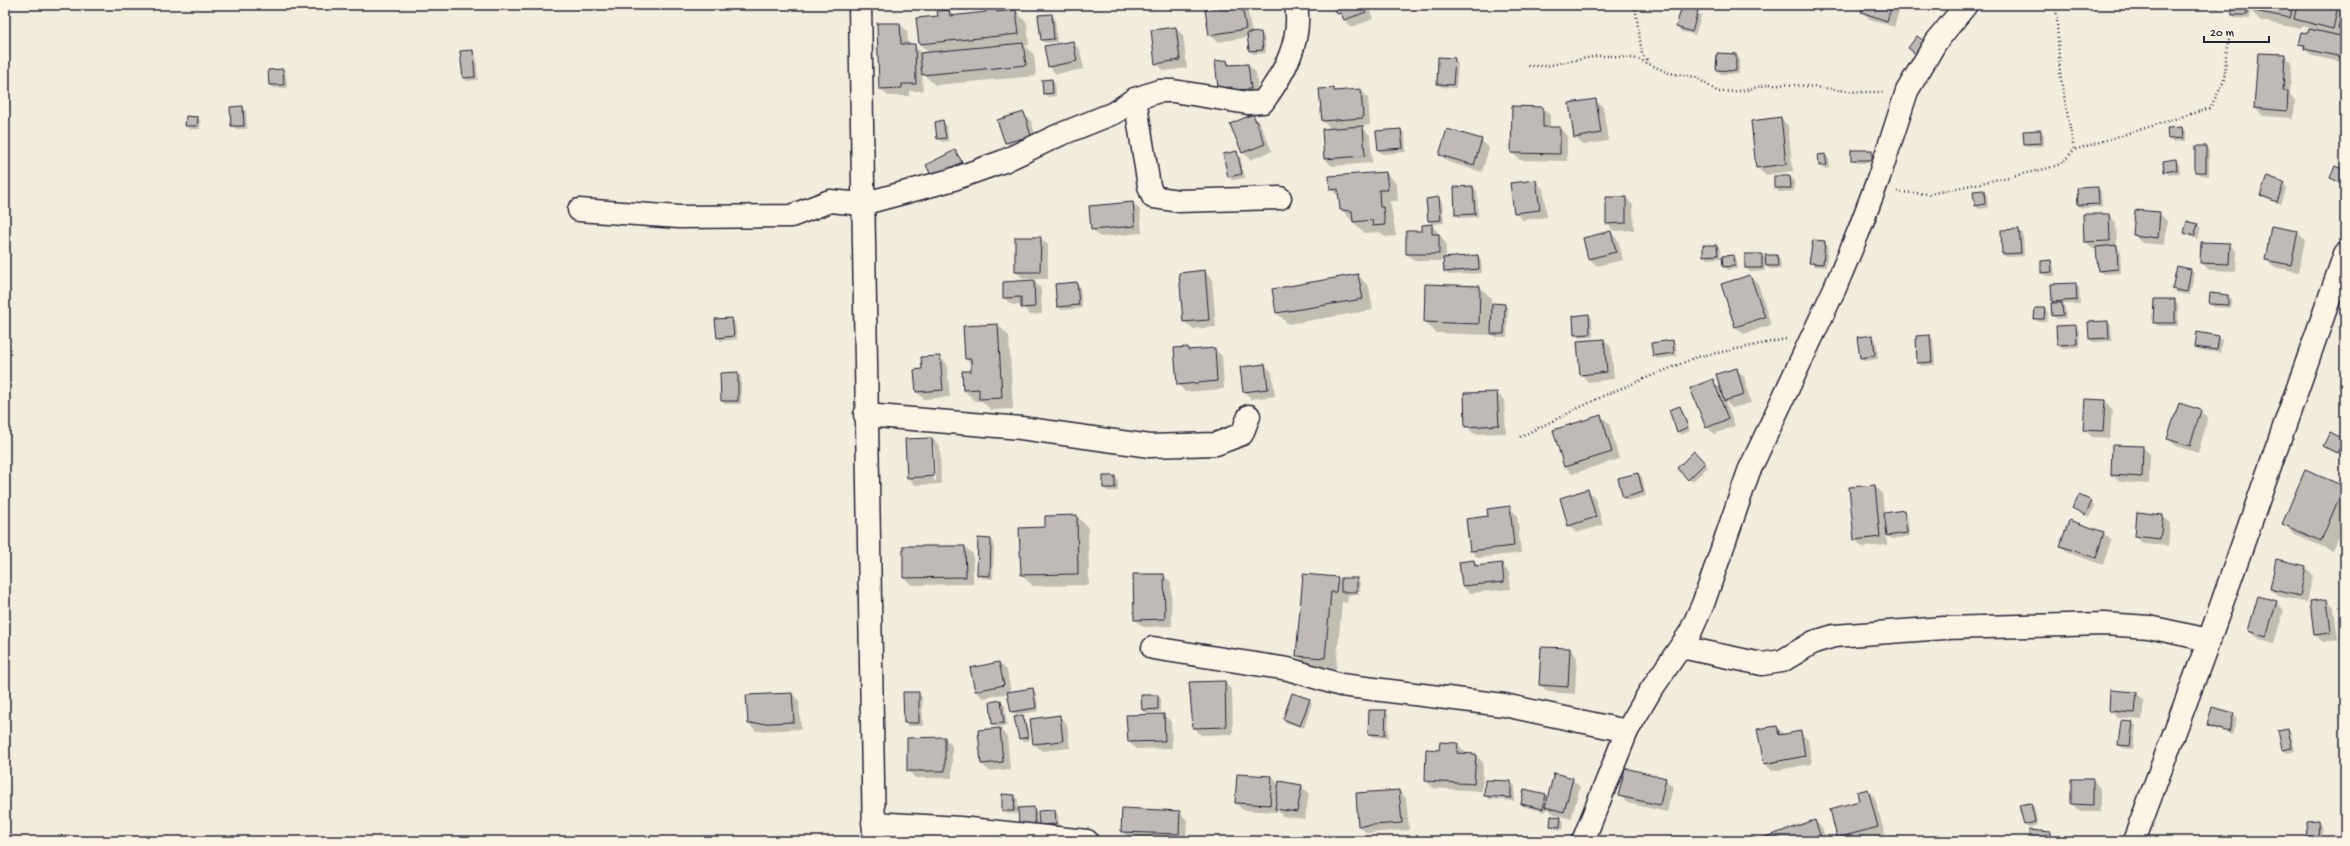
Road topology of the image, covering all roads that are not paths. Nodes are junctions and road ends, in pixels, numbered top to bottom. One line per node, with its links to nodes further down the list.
1 (860, 5): 6 (street)
2 (1296, 5): 4 (street)
3 (1966, 5): 13 (street)
4 (1135, 99): 5 (street); 6 (street)
5 (1280, 198)
6 (862, 204): 7 (street); 9 (street)
7 (579, 210)
8 (2345, 254): 11 (street)
9 (865, 415): 10 (street); 15 (street)
10 (1249, 416)
11 (2209, 640): 13 (street); 18 (street)
12 (1153, 648): 14 (street)
13 (1681, 648): 14 (street)
14 (1627, 731): 17 (street)
15 (873, 832): 16 (street)
16 (1087, 841)
17 (1583, 841)
18 (2134, 841)

